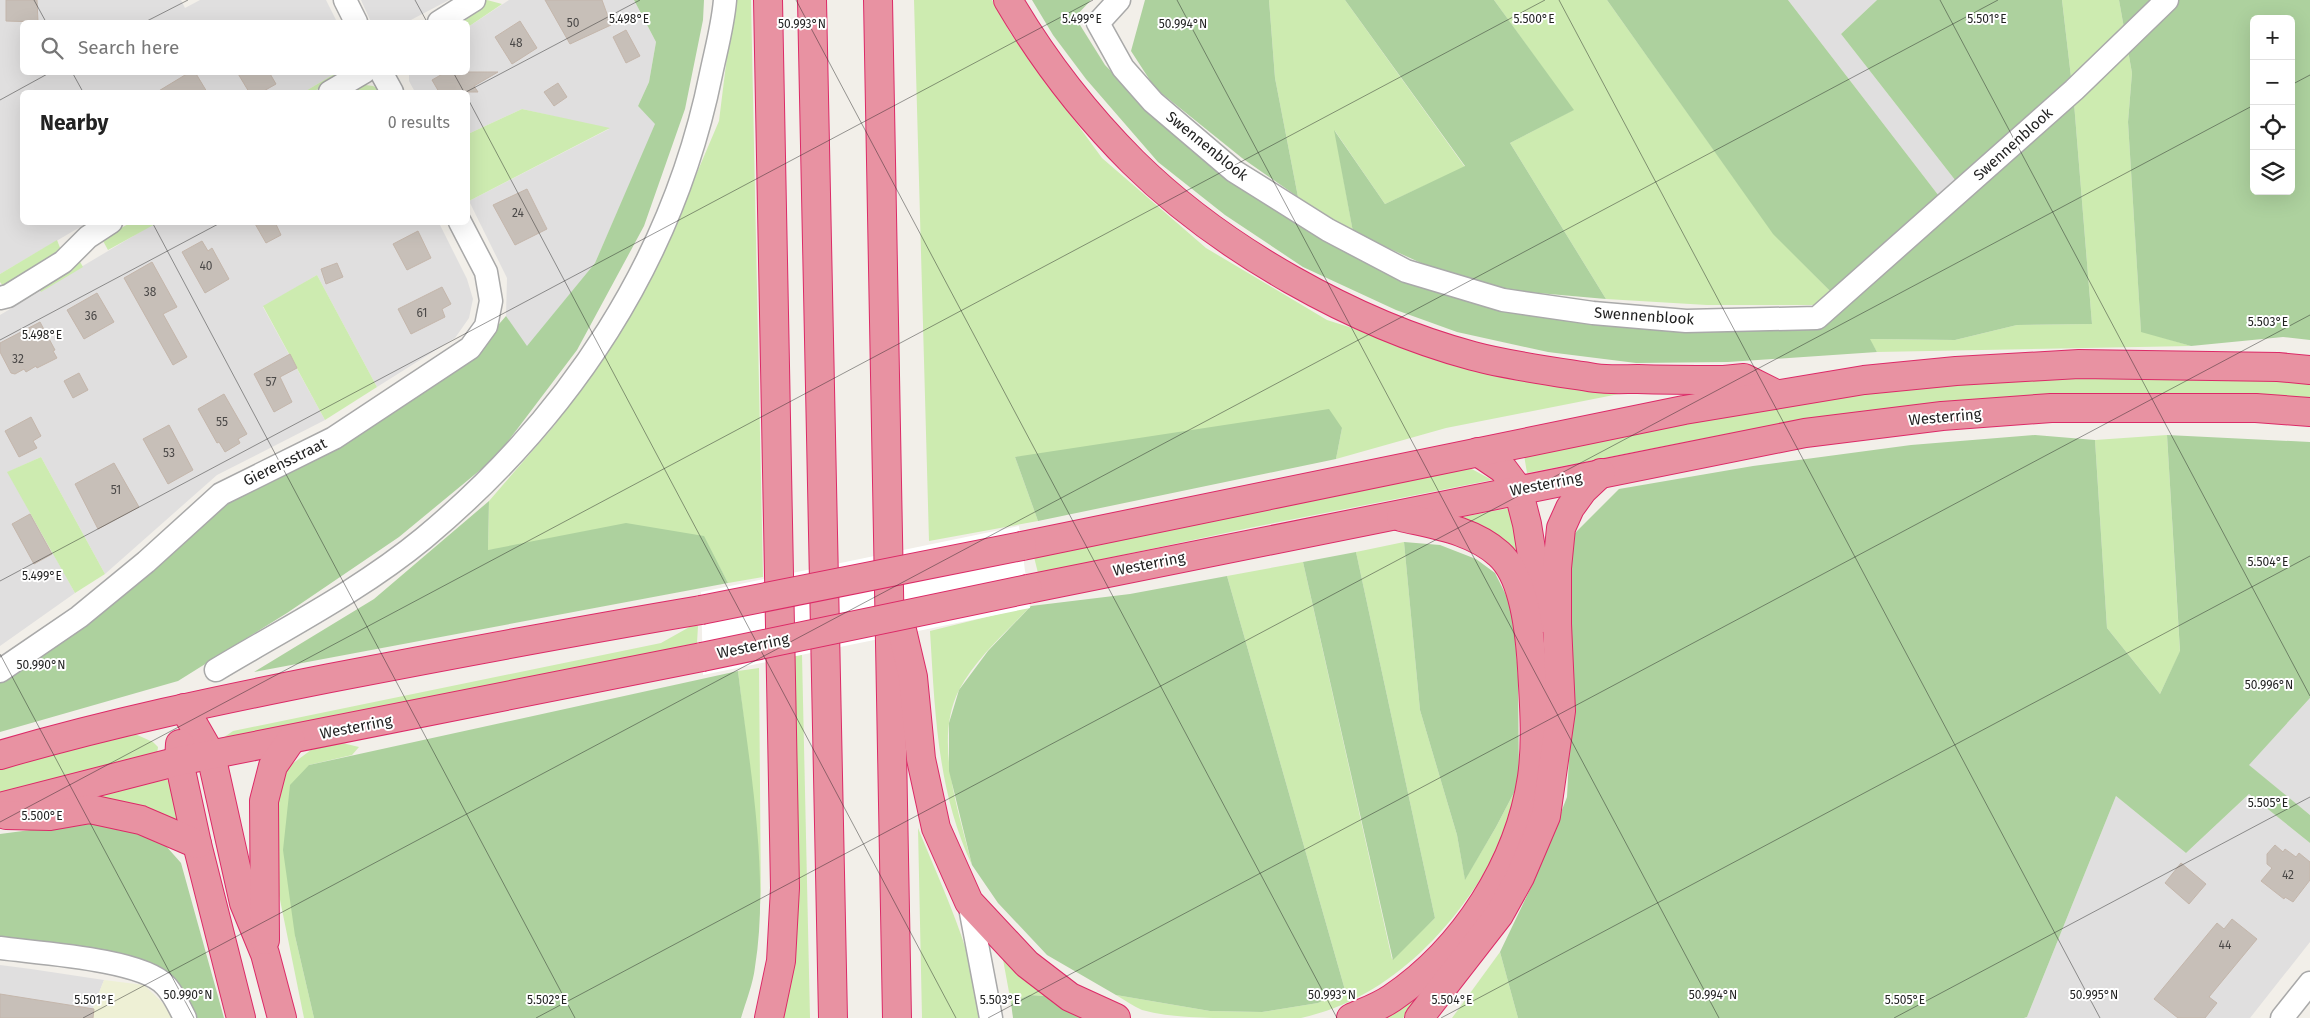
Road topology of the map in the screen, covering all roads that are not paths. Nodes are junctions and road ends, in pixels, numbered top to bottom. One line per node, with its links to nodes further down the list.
1 (345, 0): 10 (street)
2 (474, 0): 11 (street)
3 (725, 0): 27 (street)
4 (768, 0): 45 (highway)
5 (812, 0): 46 (highway)
6 (878, 0): 26 (highway)
7 (1008, 0): 20 (highway)
8 (1119, 0): 9 (street, Swennenblook)
9 (2167, 0)
10 (355, 20)
11 (442, 20)
12 (359, 75): 14 (street)
13 (383, 75): 15 (street)
14 (333, 90)
15 (391, 90)
16 (106, 225): 18 (street)
17 (462, 225): 28 (street, Gierensstraat)
18 (0, 298)
19 (2310, 370): 20 (highway)
20 (1776, 394): 22 (highway)
21 (2310, 412): 23 (highway, Westerring)
22 (1478, 452): 24 (highway); 29 (highway, bridge)
23 (1601, 473): 24 (highway, Westerring); 30 (highway)
24 (1518, 489): 25 (highway, Westerring); 30 (highway)
25 (1392, 515): 31 (highway, Westerring, bridge); 50 (highway)
26 (888, 574): 38 (highway); 47 (highway)
27 (216, 670)
28 (0, 671)
29 (184, 708): 32 (highway); 33 (highway); 34 (highway)
30 (1556, 738): 51 (highway)
31 (291, 740): 33 (highway, Westerring); 40 (highway)
32 (0, 755)
33 (211, 755): 34 (highway, Westerring); 40 (highway)
34 (179, 761): 35 (highway, Westerring); 37 (highway)
35 (0, 807)
36 (0, 815): 37 (highway)
37 (197, 844): 43 (highway)
38 (969, 902): 48 (street); 49 (highway)
39 (0, 948): 42 (street)
40 (265, 954): 44 (highway)
41 (2310, 983): 52 (street)
42 (185, 1018)
43 (240, 1018)
44 (282, 1018)
45 (769, 1018)
46 (833, 1018)
47 (897, 1018)
48 (991, 1018)
49 (1116, 1018)
50 (1351, 1018)
51 (1419, 1018)
52 (2282, 1018)

